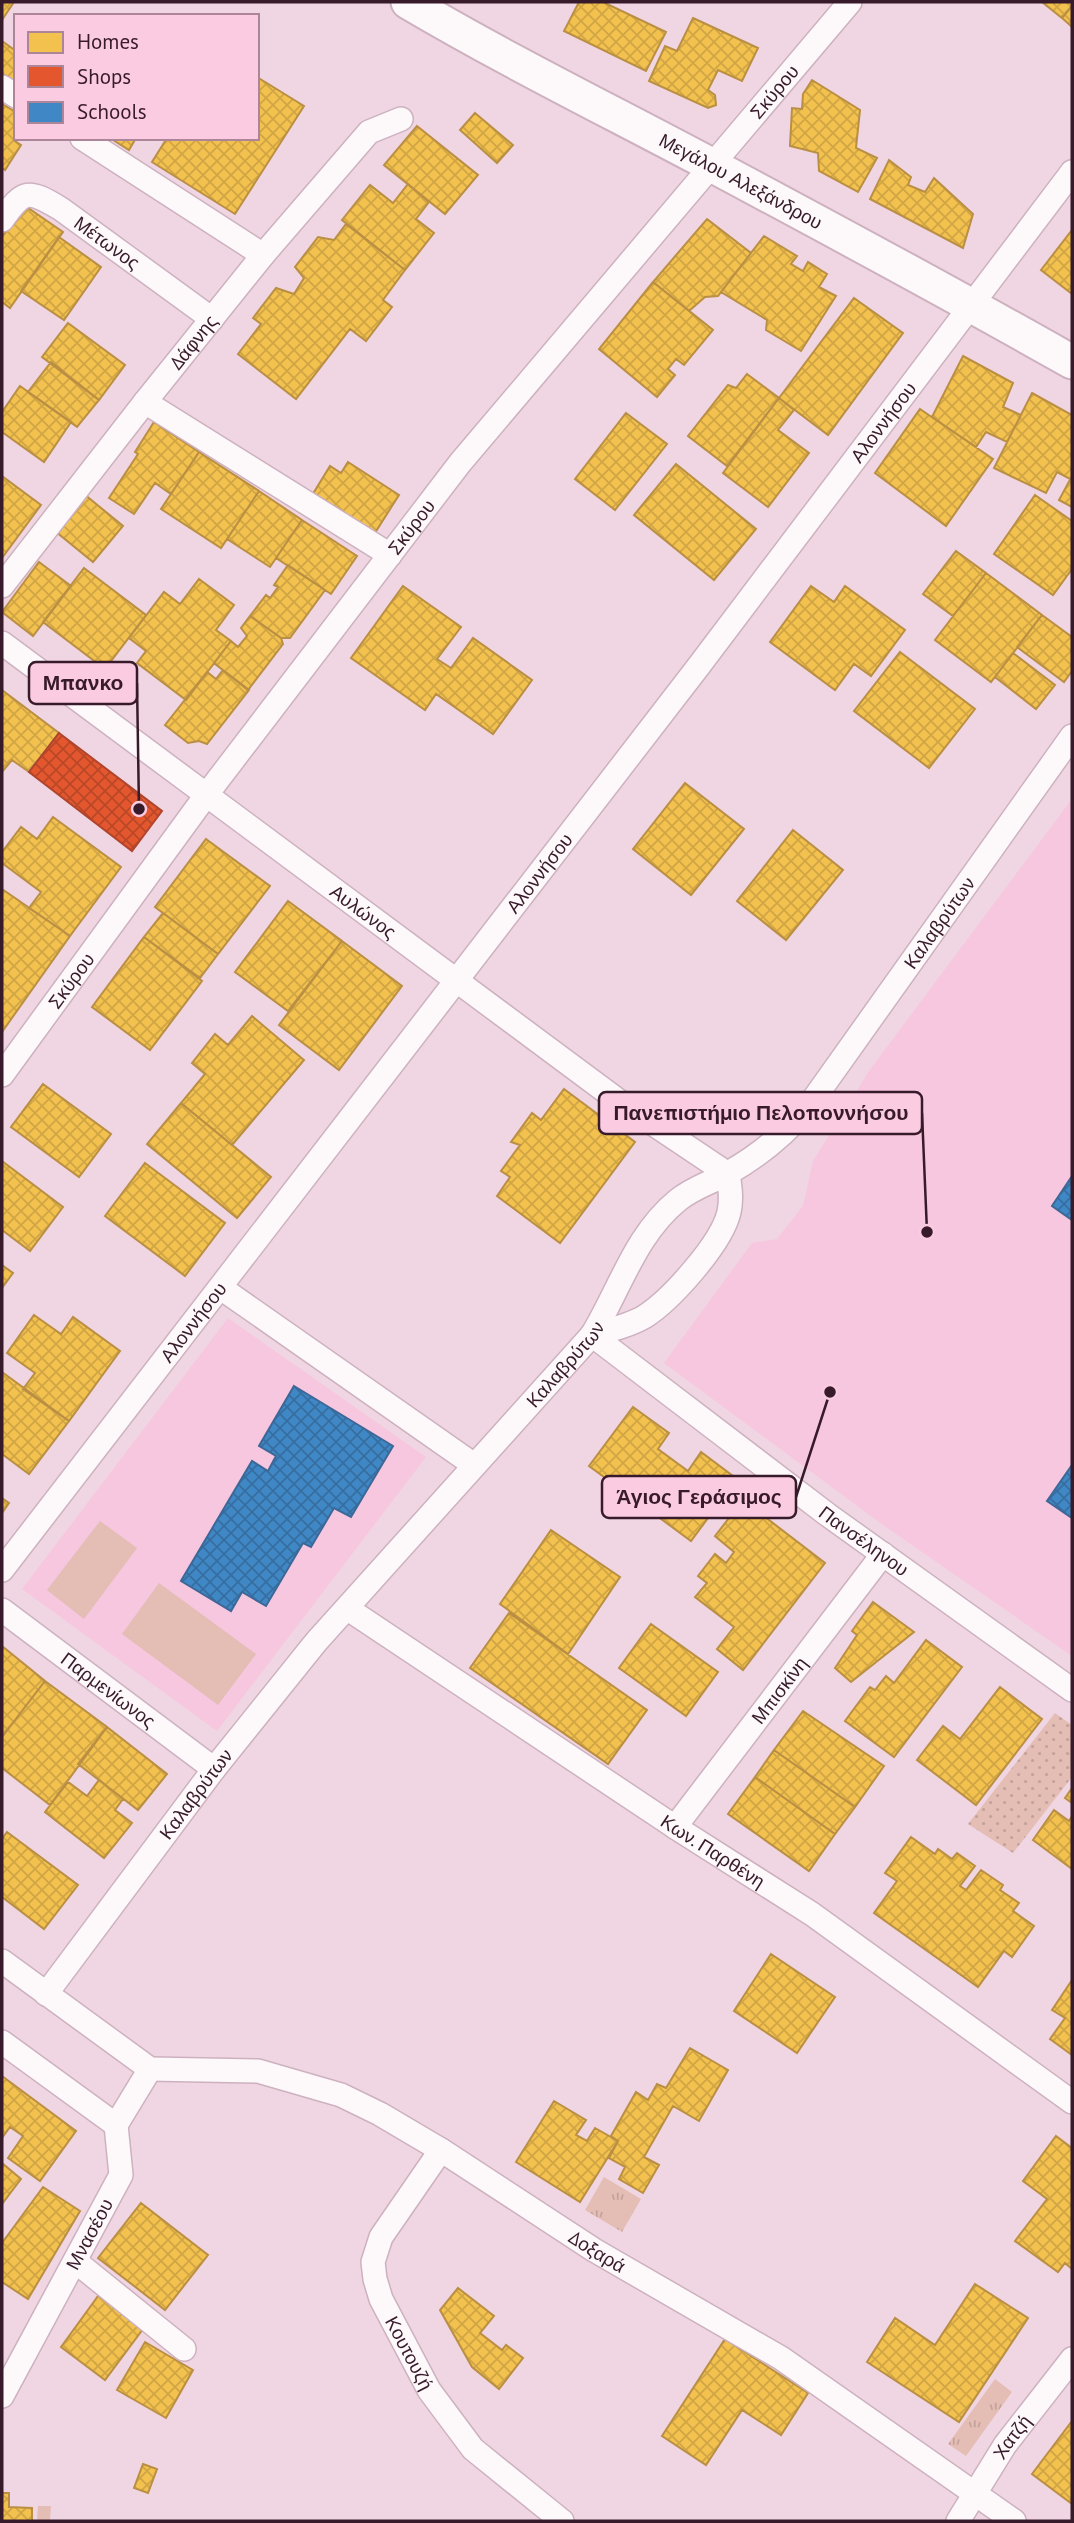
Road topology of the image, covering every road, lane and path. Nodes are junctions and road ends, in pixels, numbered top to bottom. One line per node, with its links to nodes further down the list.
1 (408, 2): 5 (main road, Μεγάλου Αλεξάνδρου)
2 (850, 2): 5 (street, Σκύρου)
3 (401, 119): 8 (street, Δάφνης)
4 (85, 140): 8 (street)
5 (713, 166): 9 (main road, Μεγάλου Αλεξάνδρου); 13 (street, Σκύρου)
6 (1072, 172): 9 (street, Αλοννήσου)
7 (2, 220): 10 (street, Μέτωνος)
8 (263, 255): 10 (street, Δάφνης)
9 (972, 305): 11 (main road, Μεγάλου Αλεξάνδρου); 18 (street, Αλοννήσου)
10 (212, 319): 12 (street, Δάφνης)
11 (1072, 362)
12 (145, 402): 13 (street); 14 (street, Δάφνης)
13 (390, 555): 17 (street, Σκύρου)
14 (2, 586)
15 (2, 643): 17 (street, Αυλώνος)
16 (1072, 736): 20 (street, Καλαβρύτων)
17 (207, 794): 18 (street, Αυλώνος); 19 (street, Σκύρου)
18 (456, 981): 20 (street, Αυλώνος); 21 (street, Αλοννήσου)
19 (2, 1075)
20 (728, 1174): 22 (street, Καλαβρύτων); 22 (street)
21 (221, 1288): 23 (street); 25 (street, Αλοννήσου)
22 (592, 1335): 23 (street, Καλαβρύτων); 24 (street, Πανσέληνου)
23 (474, 1465): 26 (street, Καλαβρύτων)
24 (883, 1554): 28 (street, Πανσέληνου); 30 (street, Μπισκίνη)
25 (2, 1570)
26 (348, 1609): 29 (street, Καλαβρύτων); 30 (street, Κων. Παρθένη)
27 (2, 1610): 29 (street, Παρμενίωνος)
28 (1072, 1690)
29 (214, 1769): 32 (street, Καλαβρύτων)
30 (675, 1827): 35 (street, Κων. Παρθένη)
31 (2, 1961): 32 (street)
32 (46, 1994): 34 (street)
33 (2, 2043): 36 (street)
34 (150, 2068): 36 (street); 37 (street, Δοξαρά)
35 (1072, 2102)
36 (116, 2124): 38 (street, Μνασέου)
37 (441, 2150): 42 (street, Δοξαρά); 43 (street, Κουτουζή)
38 (75, 2261): 39 (street); 41 (street, Μνασέου)
39 (184, 2349)
40 (1072, 2359): 42 (street, Χατζή)
41 (2, 2396)
42 (975, 2496): 44 (street, Χατζή); 45 (street, Δοξαρά)
43 (562, 2521)
44 (957, 2521)
45 (1014, 2521)

